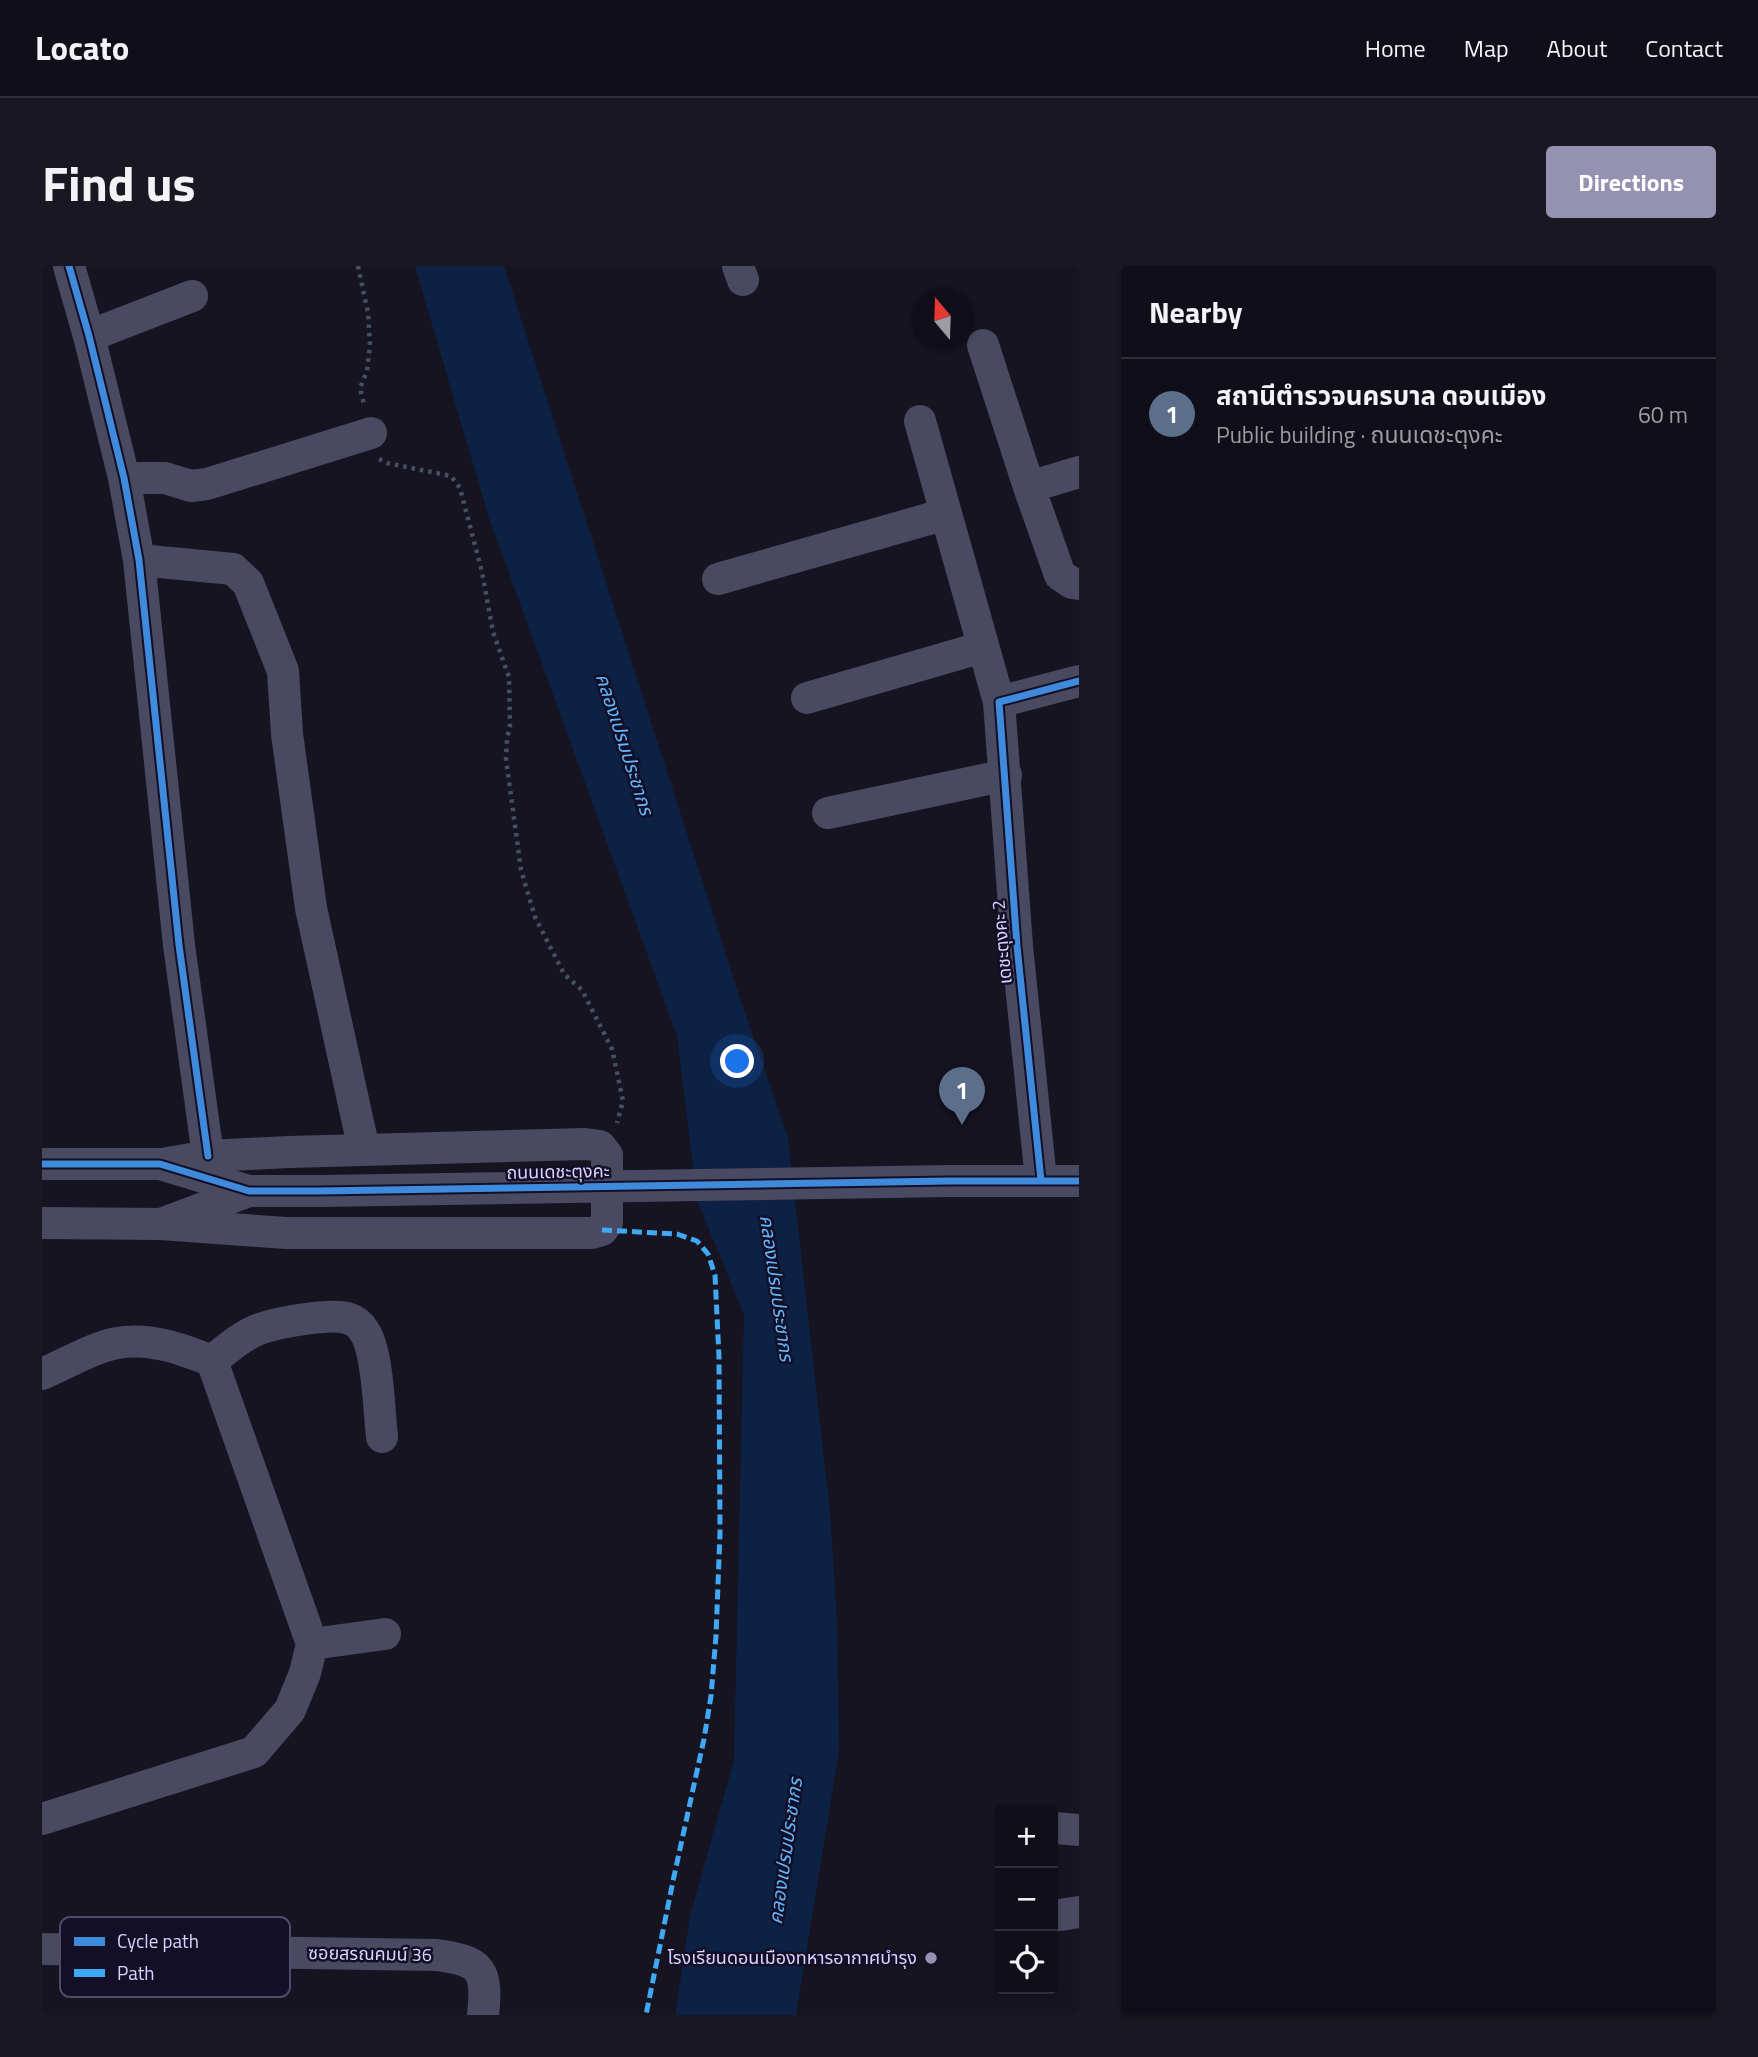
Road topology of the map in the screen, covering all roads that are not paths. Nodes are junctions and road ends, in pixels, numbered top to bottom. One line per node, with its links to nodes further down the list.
1 (69, 266): 3 (street)
2 (192, 296): 3 (street)
3 (89, 336): 8 (street)
4 (983, 345): 9 (street)
5 (920, 421): 10 (street, เดชะตุงคะ 2)
6 (371, 433): 8 (street)
7 (1079, 472): 9 (street)
8 (124, 478): 11 (street)
9 (1029, 487): 13 (street)
10 (946, 514): 12 (street); 14 (street, เดชะตุงคะ 2)
11 (139, 560): 20 (street); 21 (street)
12 (718, 579)
13 (1079, 584)
14 (984, 647): 16 (street); 17 (street, เดชะตุงคะ 2)
15 (1079, 681): 17 (street)
16 (807, 698)
17 (999, 702): 18 (street, เดชะตุงคะ 2)
18 (1006, 775): 19 (street); 24 (street, เดชะตุงคะ 2)
19 (828, 813)
20 (365, 1150): 21 (street); 28 (street)
21 (208, 1156): 23 (street)
22 (42, 1164): 23 (street, ถนนเดชะตุงคะ)
23 (160, 1164): 26 (street, ถนนเดชะตุงคะ)
24 (1041, 1180): 25 (street, ถนนเดชะตุงคะ); 26 (street, ถนนเดชะตุงคะ)
25 (1079, 1181)
26 (249, 1191): 28 (street, ถนนเดชะตุงคะ)
27 (42, 1223): 28 (street, ถนนเดชะตุงคะ)
28 (161, 1224)
29 (212, 1361): 30 (street); 31 (street); 33 (street)
30 (42, 1374)
31 (382, 1437)
32 (385, 1634): 33 (street)
33 (312, 1644): 34 (street)
34 (42, 1819)
35 (1079, 1912): 36 (street)
36 (1058, 1915)
37 (42, 1949): 38 (street, ซอยสรณคมน์ 36)
38 (60, 1949)
39 (290, 1953): 40 (street, ซอยสรณคมน์ 36)
40 (483, 2015)

